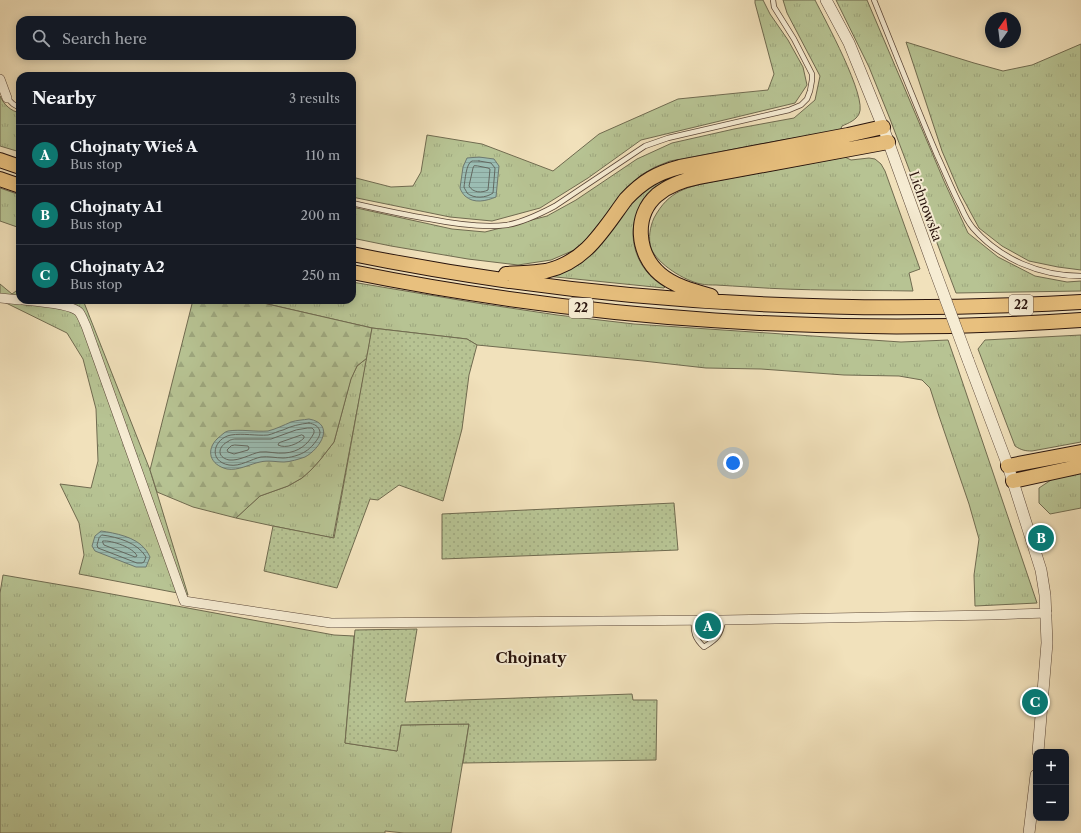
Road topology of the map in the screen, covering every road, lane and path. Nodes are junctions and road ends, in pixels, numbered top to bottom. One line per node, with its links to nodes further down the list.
1 (773, 0): 13 (lane)
2 (826, 0): 7 (street, Lichnowska)
3 (874, 0): 17 (lane)
4 (0, 79): 5 (street)
5 (7, 98): 6 (lane)
6 (16, 106)
7 (883, 127): 8 (street, Lichnowska); 16 (main road)
8 (888, 142): 21 (main road, 22); 25 (street, Lichnowska, bridge)
9 (0, 160): 10 (main road)
10 (16, 166)
11 (0, 179): 12 (main road)
12 (16, 185)
13 (356, 204)
14 (356, 255): 16 (main road, 22)
15 (356, 273): 23 (main road, 22)
16 (479, 276): 21 (main road, 22)
17 (1081, 276)
18 (0, 298): 19 (street)
19 (16, 300)
20 (1081, 302): 21 (main road, 22)
21 (732, 303)
22 (52, 304): 29 (street)
23 (1081, 320)
24 (1081, 452): 25 (main road)
25 (1008, 466): 27 (street, Lichnowska)
26 (1081, 466): 27 (main road)
27 (1013, 481): 28 (street, Lichnowska)
28 (1046, 613): 30 (street); 31 (street, Lichnowska)
29 (694, 620): 30 (street); 30 (lane)
30 (723, 620)
31 (1038, 749)
32 (1035, 785): 33 (street)
33 (1029, 833)

